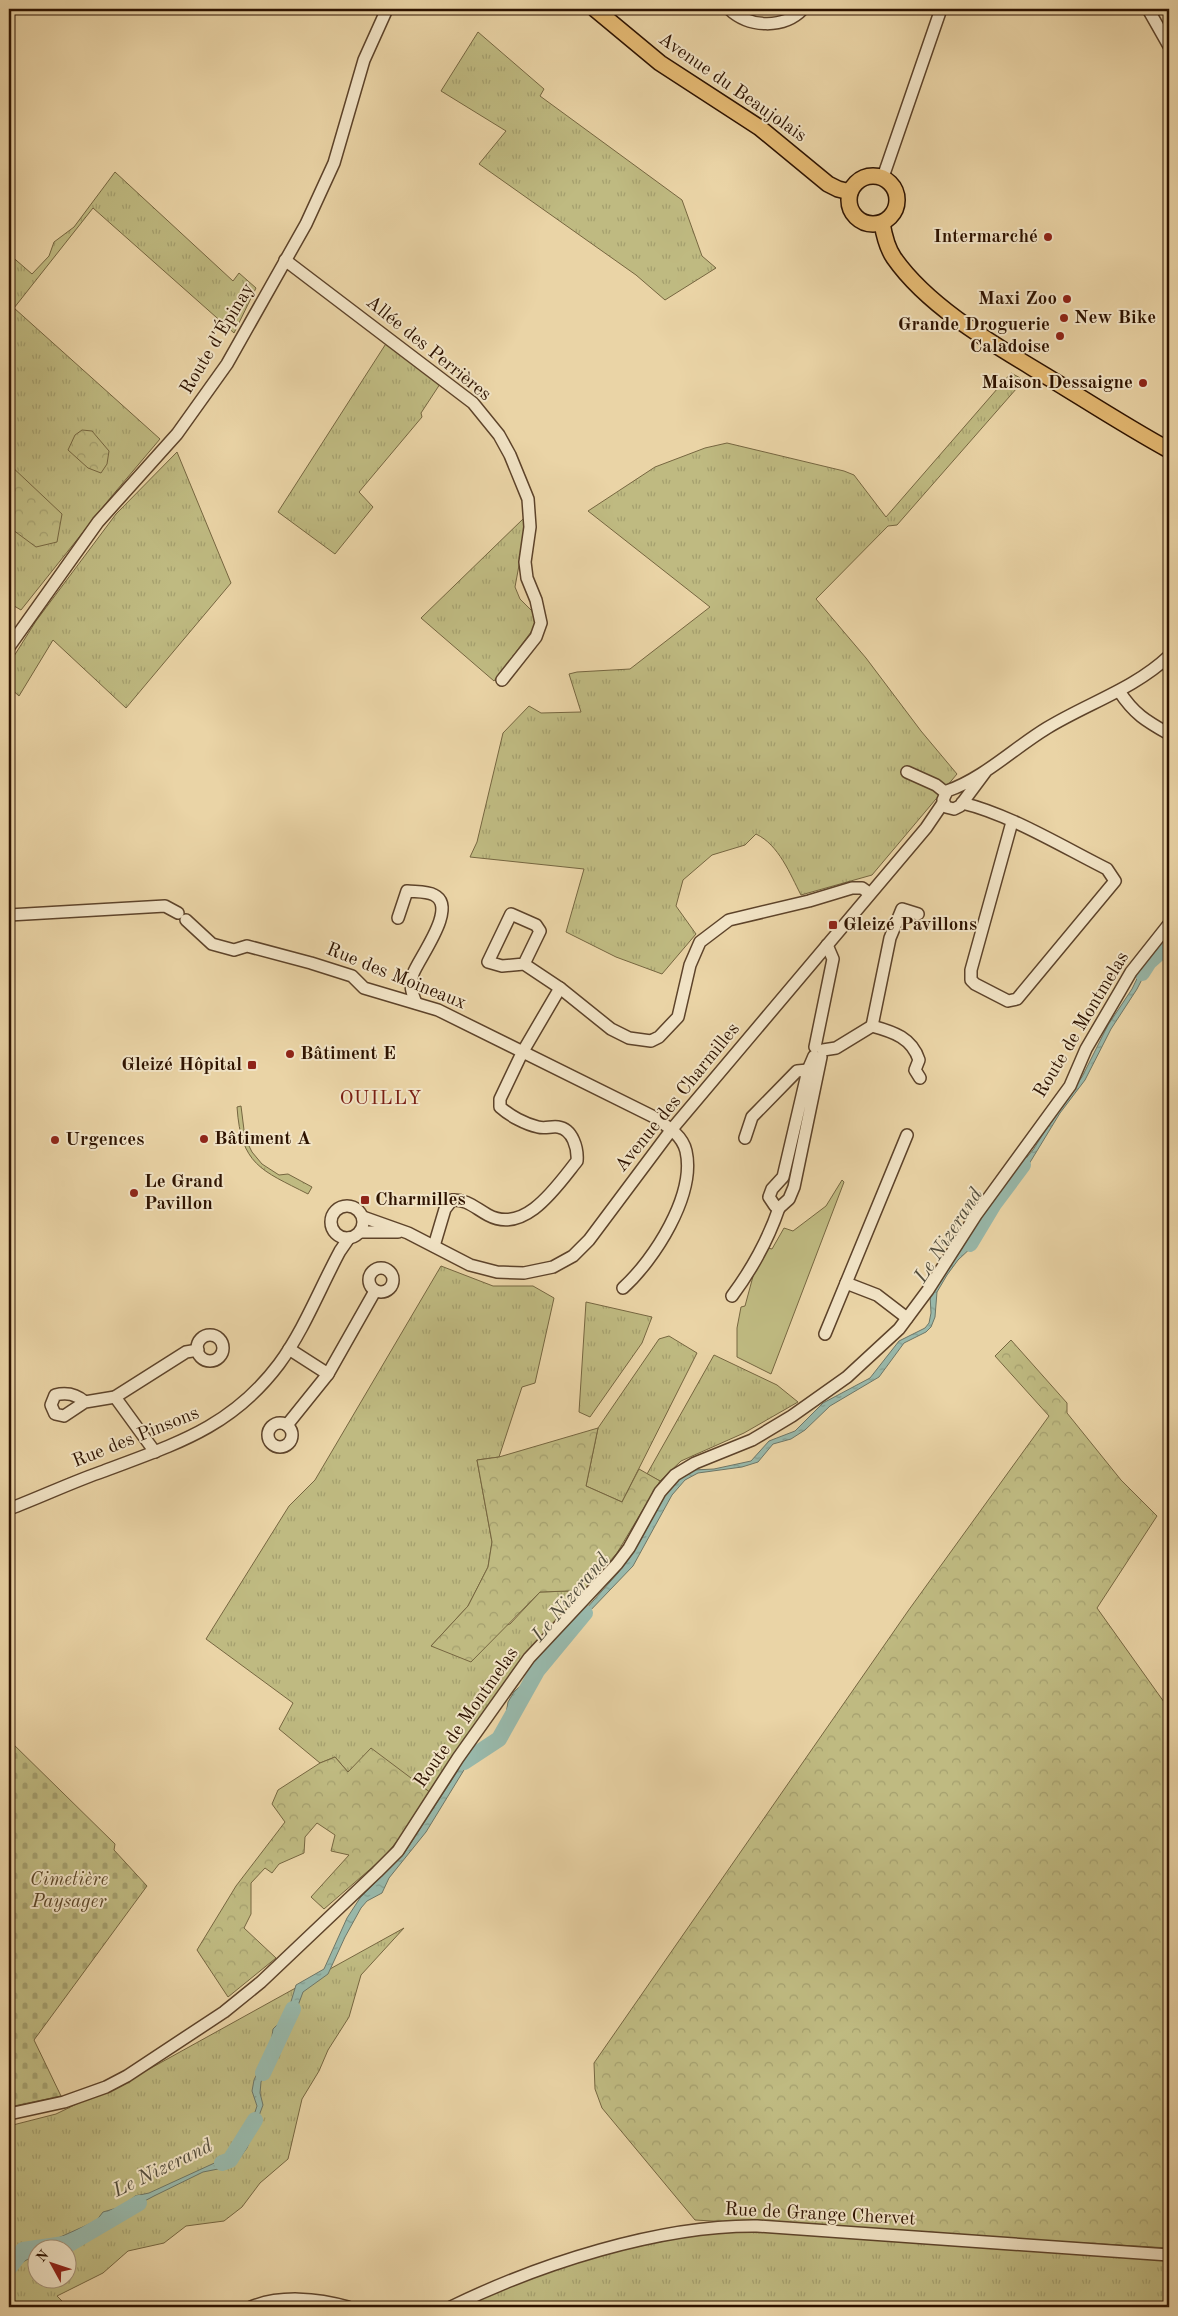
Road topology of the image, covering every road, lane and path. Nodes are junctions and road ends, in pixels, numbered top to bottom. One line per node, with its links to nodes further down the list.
1 (387, 9): 11 (street, Route d'Épinay)
2 (595, 9): 9 (main road, Avenue du Beaujolais)
3 (729, 9): 4 (street)
4 (803, 9)
5 (940, 9): 8 (street)
6 (1148, 9): 7 (street)
7 (1169, 46)
8 (883, 178): 9 (main road); 10 (main road)
9 (850, 192): 10 (main road)
10 (882, 223): 12 (main road)
11 (285, 260): 13 (street, Route d'Épinay); 15 (street, Allée des Perrières)
12 (1169, 450)
13 (9, 647)
14 (1169, 656): 16 (street, Avenue des Charmilles)
15 (502, 680)
16 (1119, 691): 17 (street); 18 (street, Avenue des Charmilles)
17 (1169, 734)
18 (986, 771): 20 (street, Avenue des Charmilles); 21 (street, Avenue des Charmilles)
19 (908, 772): 20 (street)
20 (949, 799): 21 (street); 23 (street, Avenue des Charmilles)
21 (962, 802): 22 (street)
22 (1012, 822): 22 (street)
23 (869, 893): 28 (street, Avenue des Charmilles); 30 (street)
24 (918, 914): 32 (street)
25 (9, 915): 31 (street, Rue des Moineaux)
26 (398, 918): 31 (street)
27 (1169, 924): 50 (street, Route de Montmelas)
28 (827, 945): 34 (street); 37 (street, Avenue des Charmilles)
29 (524, 964): 29 (street); 30 (street)
30 (560, 988): 33 (street)
31 (416, 1004): 33 (street, Rue des Moineaux)
32 (872, 1026): 34 (street); 36 (street)
33 (522, 1052): 37 (street, Rue des Moineaux); 45 (street)
34 (818, 1053): 35 (street); 40 (street)
35 (808, 1070): 39 (street); 40 (street)
36 (920, 1078)
37 (672, 1129): 45 (street, Avenue des Charmilles); 47 (street)
38 (907, 1135): 46 (street)
39 (746, 1138)
40 (779, 1208): 49 (street)
41 (363, 1217): 42 (street); 43 (street, Avenue des Charmilles); 44 (street)
42 (360, 1232): 43 (street, Avenue des Charmilles); 44 (street)
43 (408, 1233): 45 (street, Avenue des Charmilles)
44 (343, 1237): 52 (street, Rue des Pinsons)
45 (434, 1246)
46 (846, 1283): 50 (street); 51 (street)
47 (623, 1288)
48 (375, 1291): 54 (street)
49 (732, 1296)
50 (907, 1318): 60 (street, Route de Montmelas)
51 (825, 1334)
52 (289, 1349): 54 (street); 58 (street, Rue des Pinsons)
53 (198, 1350): 55 (street)
54 (328, 1374): 57 (street)
55 (115, 1397): 56 (street); 58 (street)
56 (85, 1402)
57 (287, 1425)
58 (155, 1452): 59 (street, Rue des Pinsons)
59 (9, 1509)
60 (9, 2114)
61 (1169, 2255): 64 (street, Rue de Grange Chervet)
62 (250, 2307): 63 (street)
63 (348, 2307)
64 (450, 2307)

